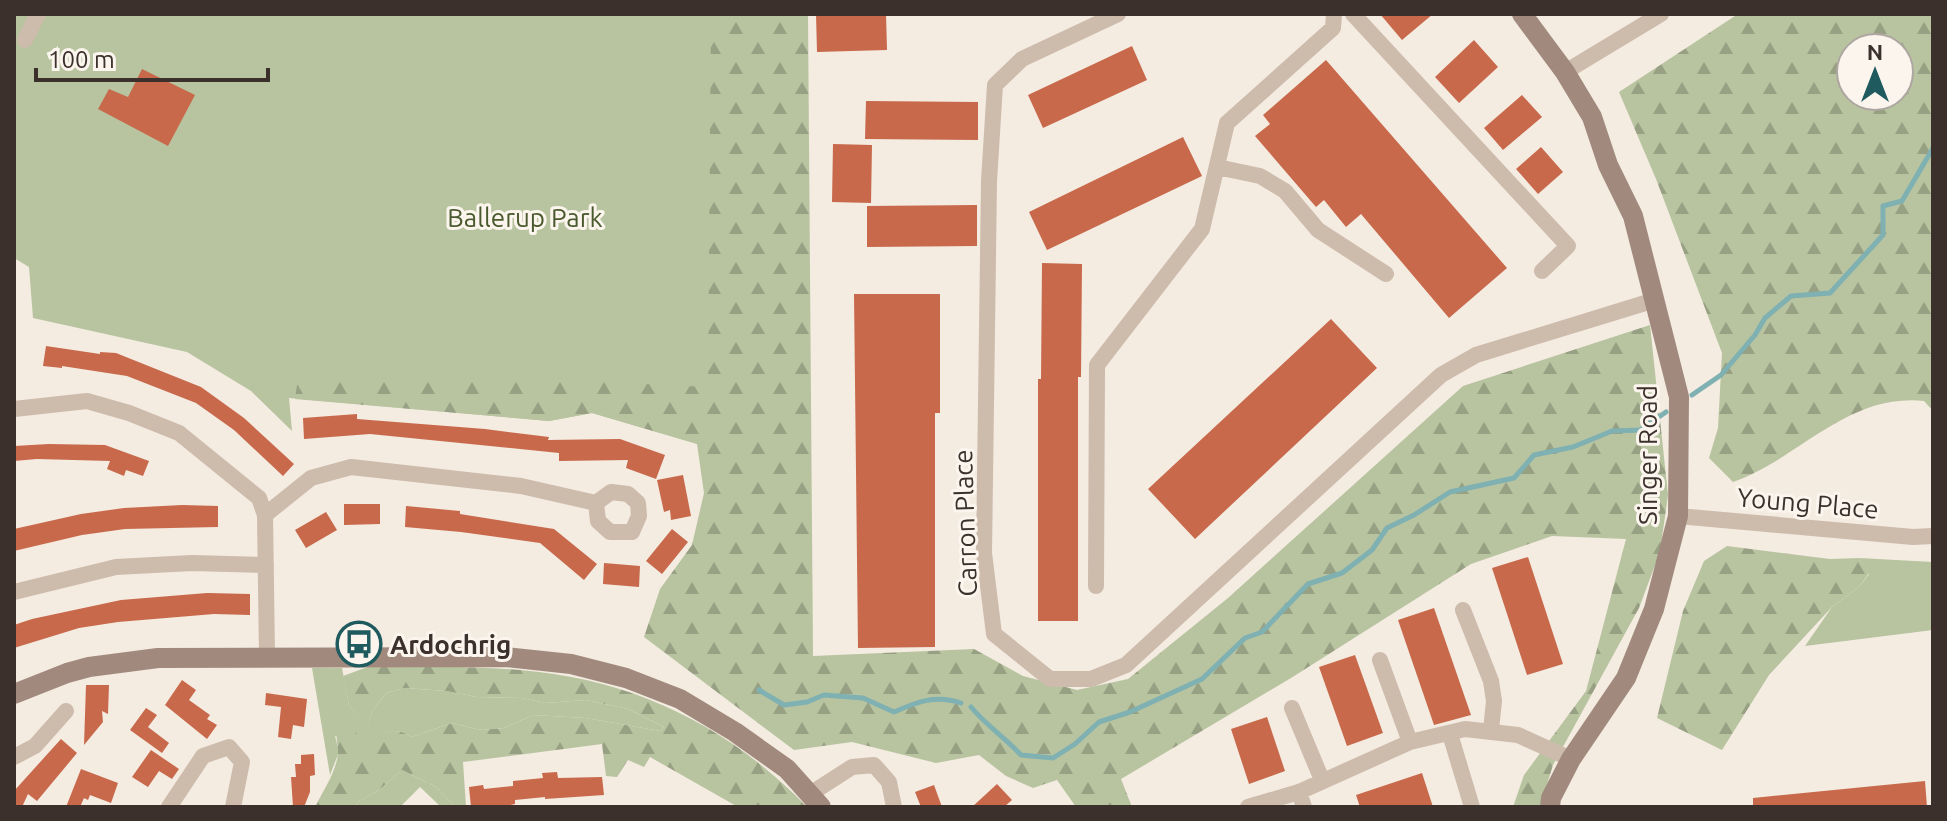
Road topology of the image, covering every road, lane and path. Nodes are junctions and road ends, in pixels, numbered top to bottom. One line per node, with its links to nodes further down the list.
1 (38, 14): 7 (street)
2 (1118, 14): 12 (street, Carron Place)
3 (1334, 14): 9 (street)
4 (1353, 14): 10 (street)
5 (1522, 14): 8 (street, Singer Road)
6 (1661, 14): 8 (street)
7 (25, 40)
8 (1565, 72): 12 (street, Singer Road)
9 (1217, 167): 11 (street); 19 (street)
10 (1542, 271)
11 (1386, 274)
12 (1655, 300): 16 (street, Singer Road)
13 (14, 409): 15 (street)
14 (596, 503): 15 (street)
15 (265, 515): 18 (street)
16 (1678, 516): 17 (street, Young Place); 31 (street, Singer Road)
17 (1933, 536)
18 (266, 565): 20 (street); 22 (street)
19 (1096, 586)
20 (14, 592)
21 (1463, 610): 27 (street)
22 (267, 656): 24 (street); 34 (street)
23 (1380, 660): 29 (street)
24 (14, 694)
25 (1292, 708): 32 (street)
26 (66, 711): 30 (street)
27 (1491, 730): 28 (street); 31 (street)
28 (1450, 734): 29 (street); 39 (street)
29 (1410, 742): 32 (street)
30 (14, 757)
31 (1571, 759): 40 (street, Singer Road)
32 (1322, 780): 33 (street)
33 (1301, 799): 38 (street)
34 (816, 800): 37 (street)
35 (169, 807): 36 (street)
36 (233, 807)
37 (894, 807)
38 (1248, 807)
39 (1472, 807)
40 (1550, 807)

